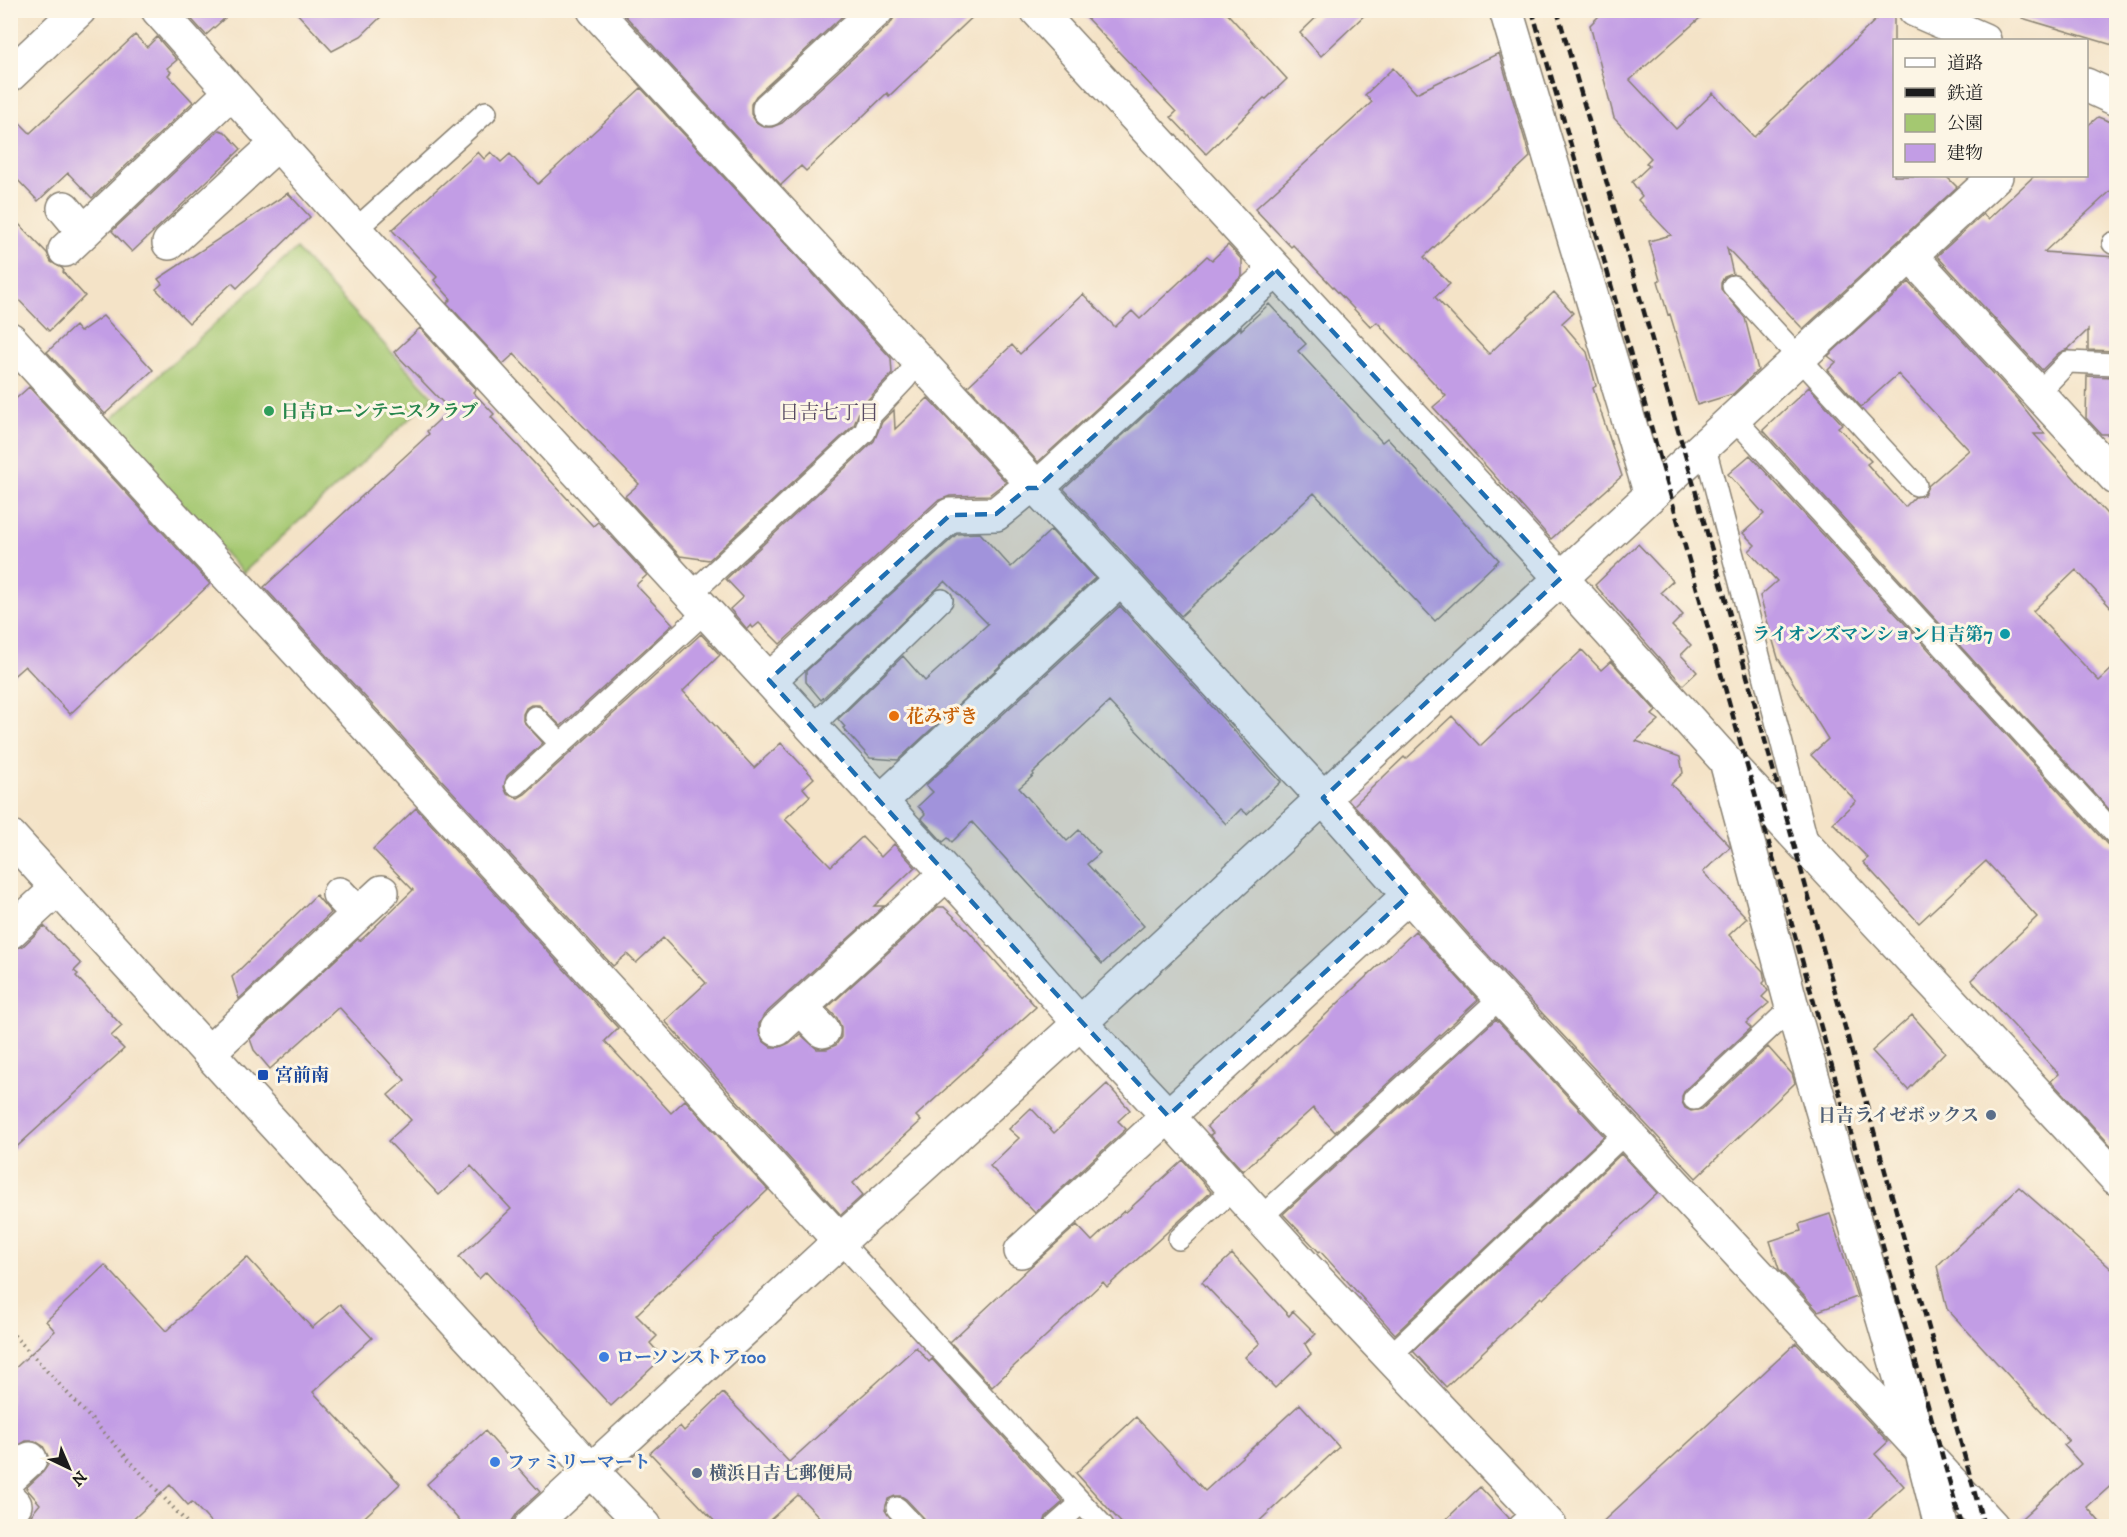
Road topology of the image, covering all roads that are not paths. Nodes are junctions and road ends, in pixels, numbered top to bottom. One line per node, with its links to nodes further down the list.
1 (79, 10): 9 (street)
2 (158, 10): 10 (street)
3 (594, 10): 23 (street)
4 (877, 10): 11 (street)
5 (1037, 10): 19 (street)
6 (1506, 10): 31 (street)
7 (1915, 10): 8 (street)
8 (1981, 39)
9 (10, 75)
10 (231, 92): 13 (street); 15 (street)
11 (769, 108)
12 (486, 112): 16 (lane)
13 (278, 142): 16 (street); 17 (street)
14 (1995, 177): 18 (street)
15 (71, 230)
16 (355, 230): 35 (street)
17 (169, 243)
18 (1910, 255): 22 (street); 25 (street)
19 (1276, 270): 30 (street); 32 (street)
20 (1733, 286): 22 (lane)
21 (10, 339): 66 (street)
22 (1799, 358): 26 (street); 29 (lane)
23 (919, 360): 30 (street); 35 (lane)
24 (2116, 364): 25 (lane)
25 (2038, 393): 28 (street)
26 (1734, 418): 27 (street); 44 (lane)
27 (1704, 444): 31 (street); 46 (lane)
28 (2116, 478)
29 (1916, 486)
30 (1037, 488): 33 (street); 36 (street)
31 (1651, 495): 32 (street)
32 (1561, 578): 40 (street); 42 (street)
33 (1121, 579): 42 (street); 43 (street)
34 (942, 600): 38 (lane)
35 (698, 603): 36 (street); 39 (lane)
36 (770, 680): 38 (street)
37 (535, 717): 39 (lane)
38 (812, 727): 43 (street)
39 (561, 744): 41 (lane)
40 (1726, 761): 46 (street); 54 (street)
41 (516, 785)
42 (1323, 798): 50 (street); 55 (street)
43 (880, 802): 47 (street)
44 (2116, 835)
45 (10, 836): 48 (street)
46 (1810, 850): 62 (street)
47 (946, 874): 53 (street); 55 (street)
48 (58, 888): 51 (street); 58 (street)
49 (382, 892): 58 (street)
50 (1408, 896): 52 (street); 60 (street)
51 (10, 932)
52 (1502, 997): 61 (street); 64 (lane)
53 (800, 1007): 56 (street); 57 (street)
54 (1792, 1007): 59 (lane); 69 (street)
55 (1080, 1023): 60 (street); 66 (street)
56 (777, 1029)
57 (823, 1031)
58 (209, 1053): 70 (street)
59 (1694, 1099)
60 (1168, 1116): 63 (street); 67 (street)
61 (1626, 1132): 68 (lane); 69 (street)
62 (2116, 1178)
63 (1234, 1188): 64 (street); 65 (lane)
64 (1260, 1218): 68 (street)
65 (1179, 1239)
66 (840, 1241): 70 (street); 71 (lane)
67 (1021, 1251)
68 (1389, 1357): 73 (street)
69 (1922, 1452): 79 (street); 80 (street)
70 (591, 1470): 74 (street); 75 (street)
71 (1082, 1503): 77 (lane); 78 (lane)
72 (897, 1508): 76 (lane)
73 (1535, 1521)
74 (531, 1527)
75 (645, 1527)
76 (914, 1527)
77 (1055, 1527)
78 (1103, 1527)
79 (1941, 1527)
80 (1992, 1527)

